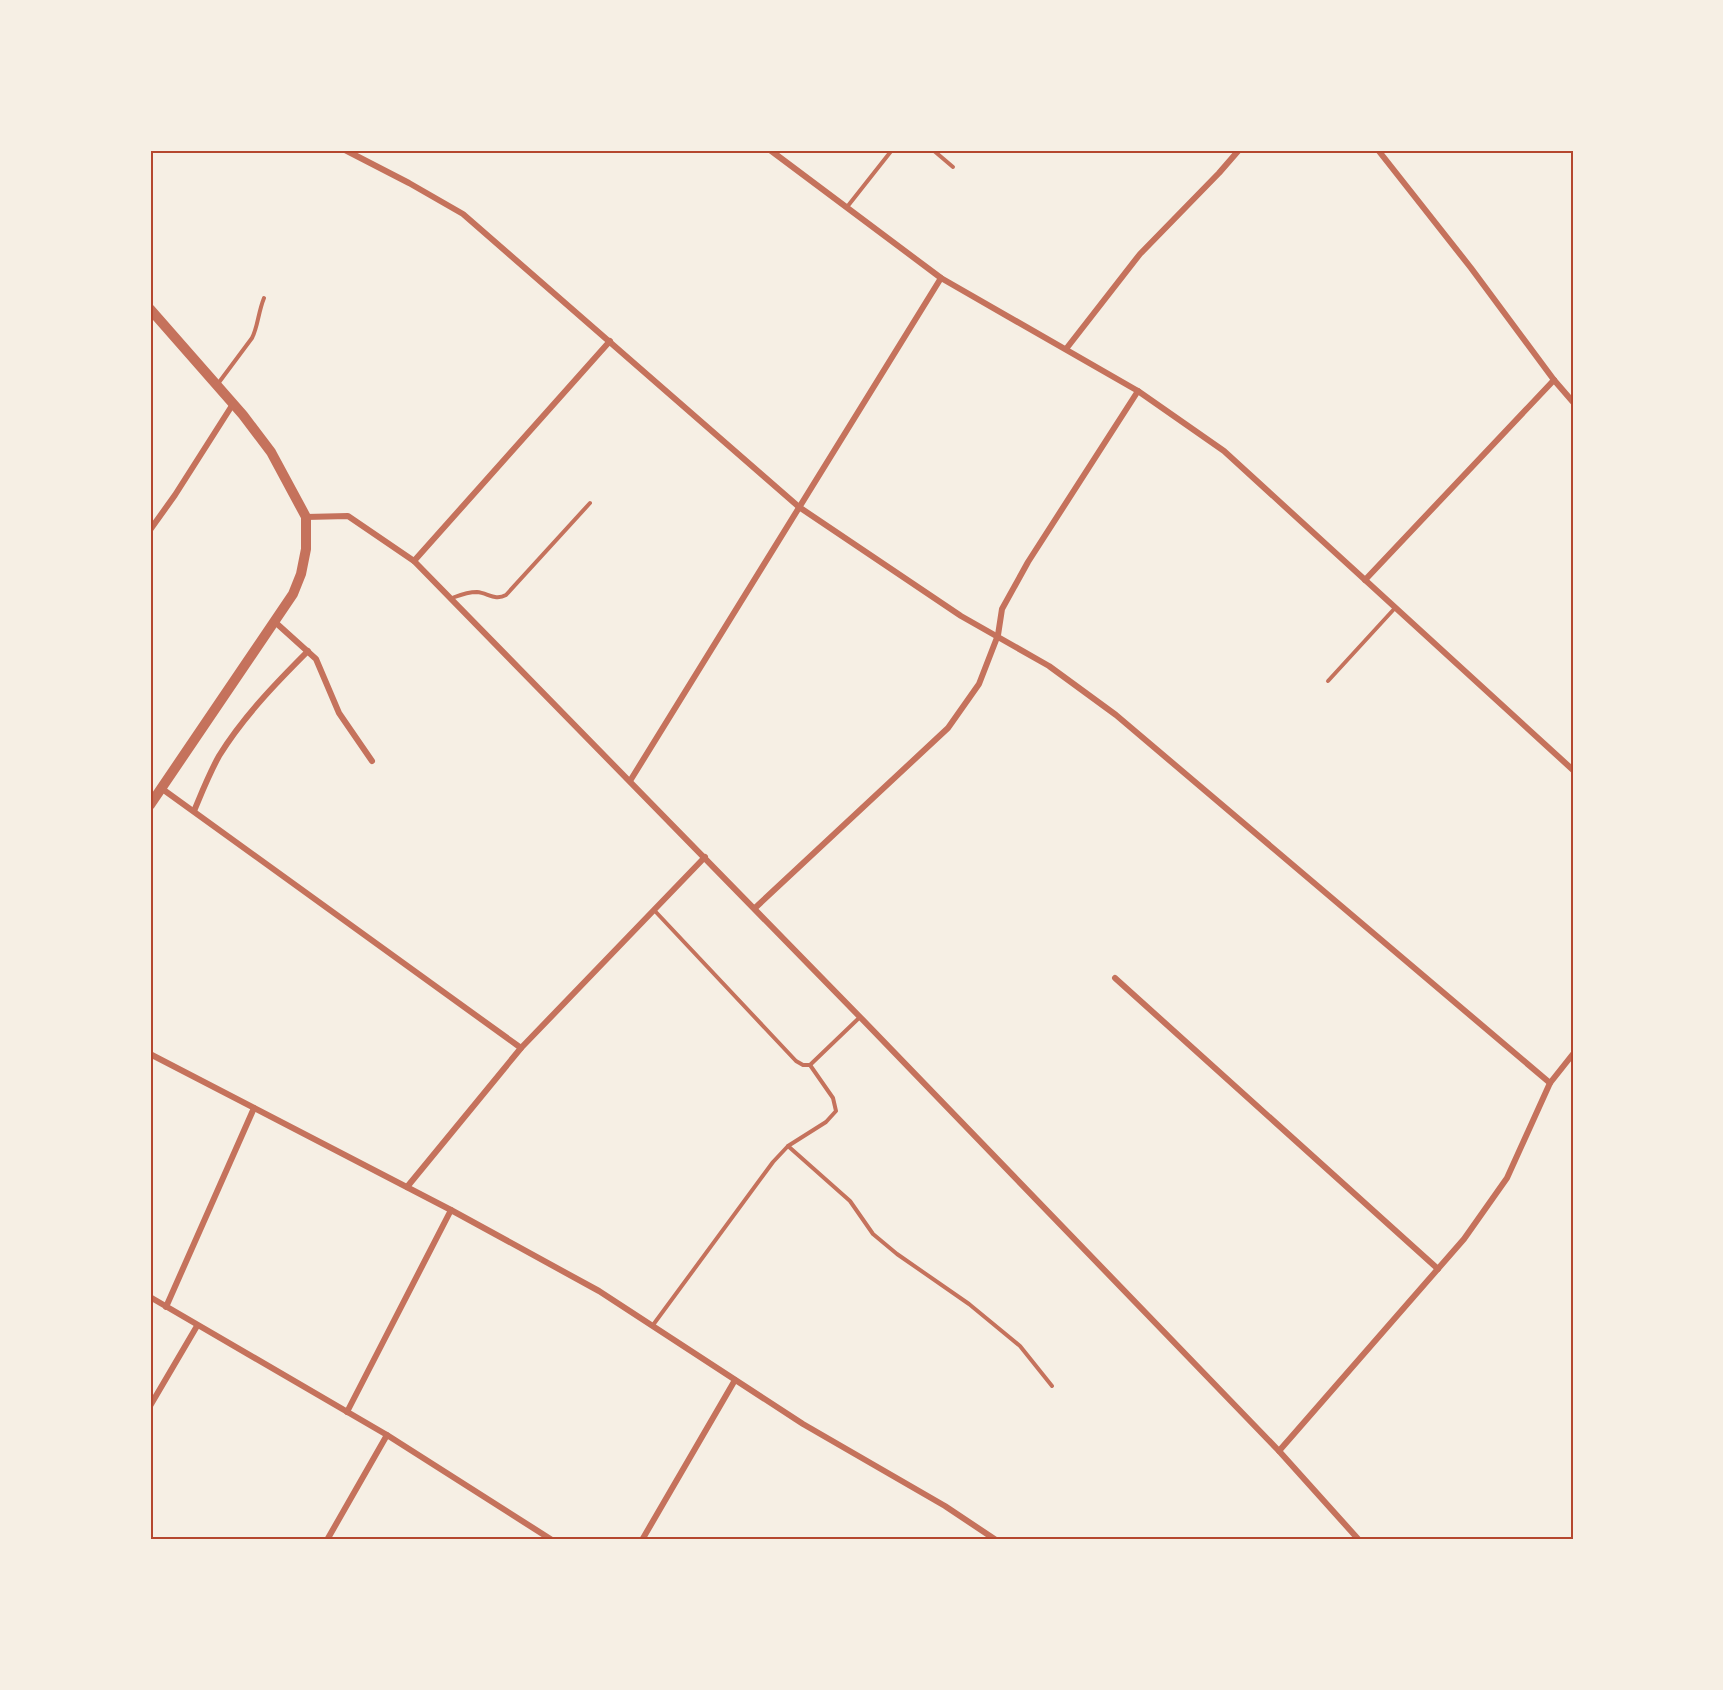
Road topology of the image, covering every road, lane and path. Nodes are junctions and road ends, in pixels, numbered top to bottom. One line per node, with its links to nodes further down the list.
1 (345, 150): 12 (street)
2 (770, 150): 8 (street)
3 (892, 150): 8 (lane)
4 (933, 150): 7 (lane)
5 (1239, 150): 13 (street)
6 (1378, 150): 14 (street)
7 (953, 167)
8 (847, 207): 9 (street)
9 (941, 278): 13 (street); 20 (street)
10 (264, 298): 15 (lane)
11 (150, 309): 15 (street)
12 (610, 340): 20 (street); 23 (street)
13 (1066, 349): 16 (street)
14 (1554, 380): 17 (street); 24 (street)
15 (217, 386): 18 (street)
16 (1138, 391): 24 (street); 28 (street)
17 (1573, 402)
18 (233, 404): 21 (street); 22 (street)
19 (590, 502): 25 (lane)
20 (799, 507): 28 (street); 33 (street)
21 (306, 517): 23 (street); 27 (street)
22 (150, 530)
23 (414, 561): 25 (street)
24 (1365, 580): 26 (street)
25 (451, 599): 33 (street)
26 (1395, 608): 30 (lane); 32 (street)
27 (275, 622): 29 (street); 34 (street)
28 (998, 635): 38 (street); 46 (street)
29 (308, 651): 31 (street); 36 (street)
30 (1328, 681)
31 (372, 761)
32 (1573, 770)
33 (630, 781): 37 (street)
34 (161, 788): 35 (street); 36 (street)
35 (150, 805)
36 (194, 811): 42 (street)
37 (705, 857): 38 (street); 39 (street)
38 (755, 908): 41 (street)
39 (654, 910): 42 (street); 45 (lane)
40 (1115, 978): 51 (street)
41 (860, 1017): 45 (lane); 61 (street)
42 (521, 1048): 49 (street)
43 (150, 1054): 47 (street)
44 (1573, 1054): 46 (street)
45 (810, 1065): 48 (lane)
46 (1550, 1083): 51 (street)
47 (254, 1108): 49 (street); 53 (street)
48 (788, 1146): 54 (lane); 57 (lane)
49 (407, 1187): 50 (street)
50 (451, 1210): 54 (street); 59 (street)
51 (1438, 1269): 61 (street)
52 (150, 1298): 53 (street)
53 (166, 1307): 55 (street)
54 (653, 1325): 56 (street)
55 (197, 1326): 58 (street); 59 (street)
56 (735, 1380): 64 (street); 65 (street)
57 (1052, 1386)
58 (150, 1406)
59 (347, 1412): 60 (street)
60 (387, 1435): 62 (street); 63 (street)
61 (1279, 1451): 66 (street)
62 (327, 1540)
63 (552, 1540)
64 (642, 1540)
65 (996, 1540)
66 (1359, 1540)

